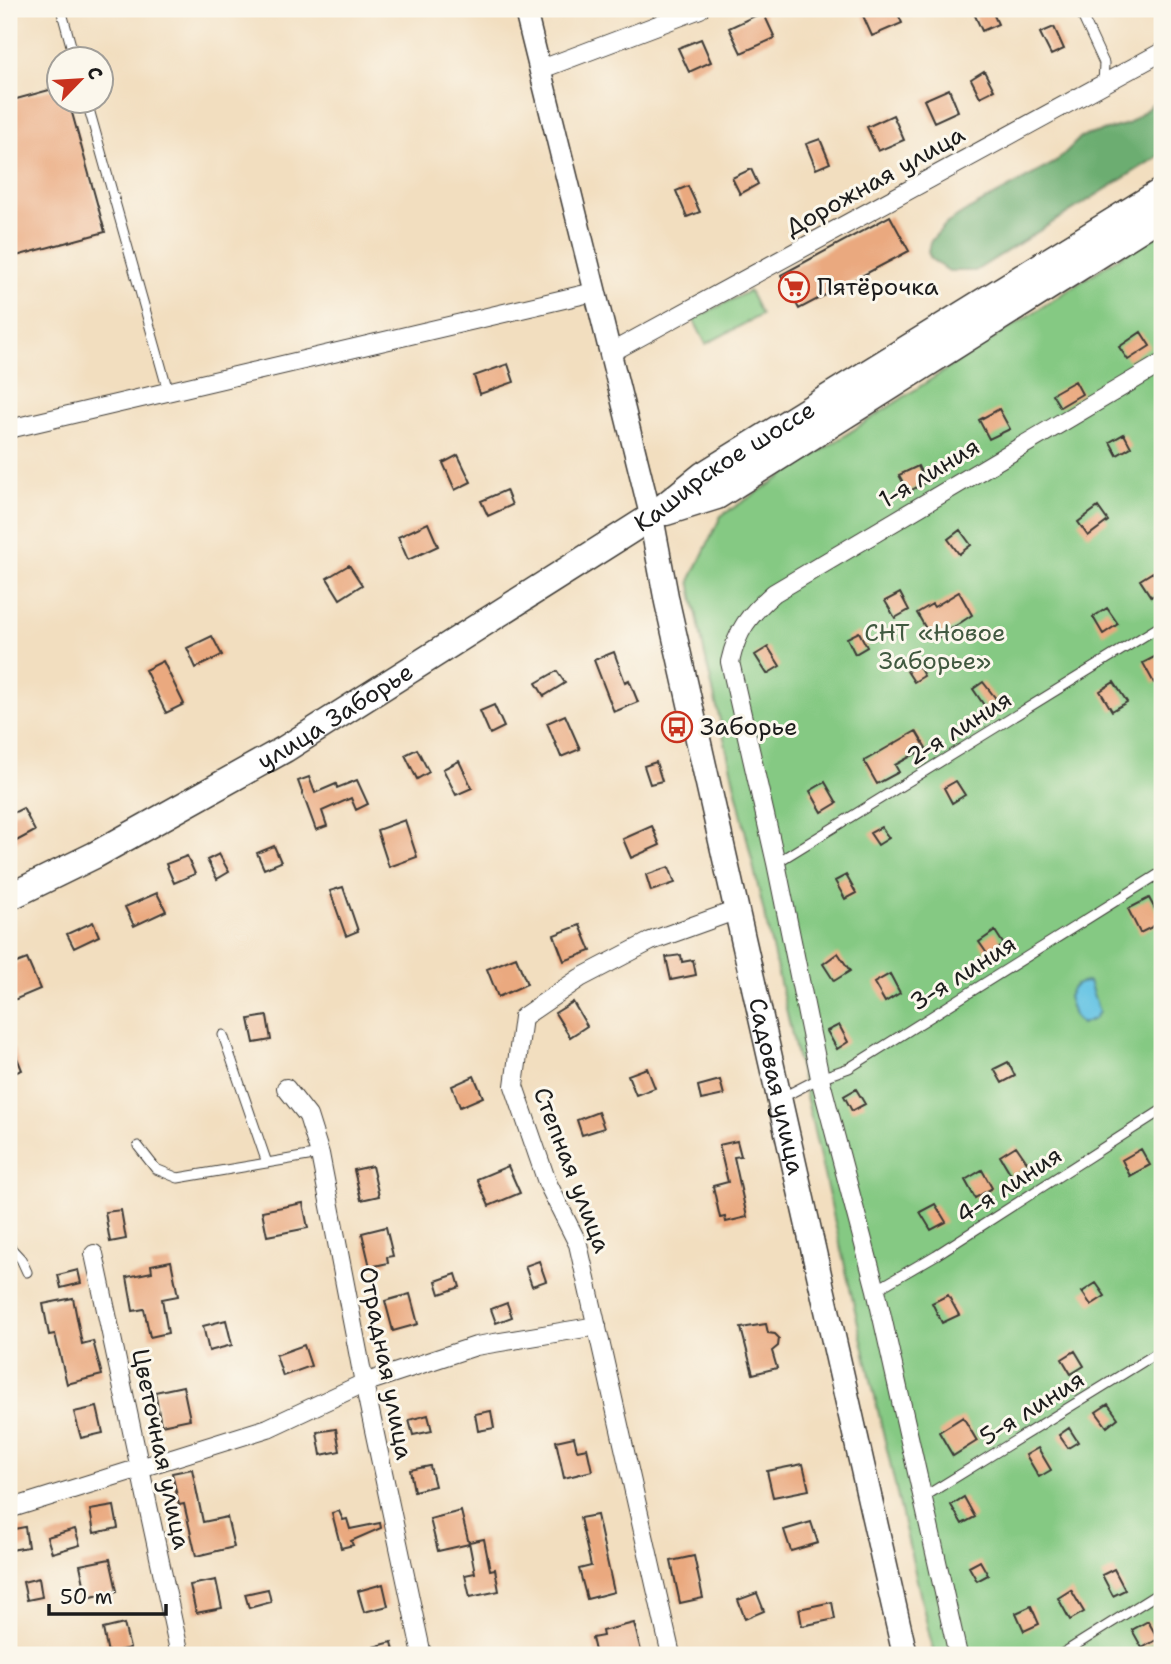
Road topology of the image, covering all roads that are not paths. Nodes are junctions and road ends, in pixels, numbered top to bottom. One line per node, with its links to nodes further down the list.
1 (61, 9): 5 (lane)
2 (524, 9): 7 (street)
3 (700, 9): 7 (street)
4 (1079, 9): 8 (lane)
5 (71, 46)
6 (1162, 51): 8 (street, Дорожная улица)
7 (539, 70): 12 (street)
8 (1103, 85): 13 (street, Дорожная улица)
9 (91, 116): 15 (lane)
10 (1162, 191): 17 (main road, Каширское шоссе)
11 (1162, 215): 17 (main road, Каширское шоссе)
12 (594, 292): 13 (street); 15 (street)
13 (610, 353): 17 (street)
14 (1162, 363): 19 (street, 1-я линия)
15 (168, 391): 16 (street)
16 (9, 429)
17 (651, 517): 21 (main road, улица Заборье); 22 (main road, Садовая улица)
18 (1162, 625): 19 (lane, 2-я линия)
19 (776, 863): 24 (street)
20 (1162, 872): 24 (lane, 3-я линия)
21 (9, 897)
22 (737, 911): 26 (main road, Садовая улица); 35 (street, Степная улица)
23 (223, 1035): 30 (lane)
24 (820, 1078): 26 (lane, 3-я линия); 34 (street)
25 (286, 1088): 29 (street, Отрадная улица)
26 (779, 1099): 45 (main road, Садовая улица)
27 (1162, 1110): 34 (lane, 4-я линия)
28 (138, 1146): 30 (lane)
29 (320, 1154): 30 (lane); 37 (street, Отрадная улица)
30 (267, 1163)
31 (9, 1246): 33 (lane)
32 (94, 1254): 38 (street, Цветочная улица)
33 (27, 1272)
34 (876, 1290): 39 (street)
35 (597, 1326): 37 (street); 44 (street, Степная улица)
36 (1162, 1350): 39 (lane, 5-я линия)
37 (364, 1383): 38 (street); 43 (street, Отрадная улица)
38 (141, 1467): 40 (street); 42 (street, Цветочная улица)
39 (922, 1498): 46 (street)
40 (9, 1508)
41 (1162, 1591): 47 (lane)
42 (180, 1655)
43 (422, 1655)
44 (671, 1655)
45 (905, 1655)
46 (958, 1655)
47 (1060, 1655)

